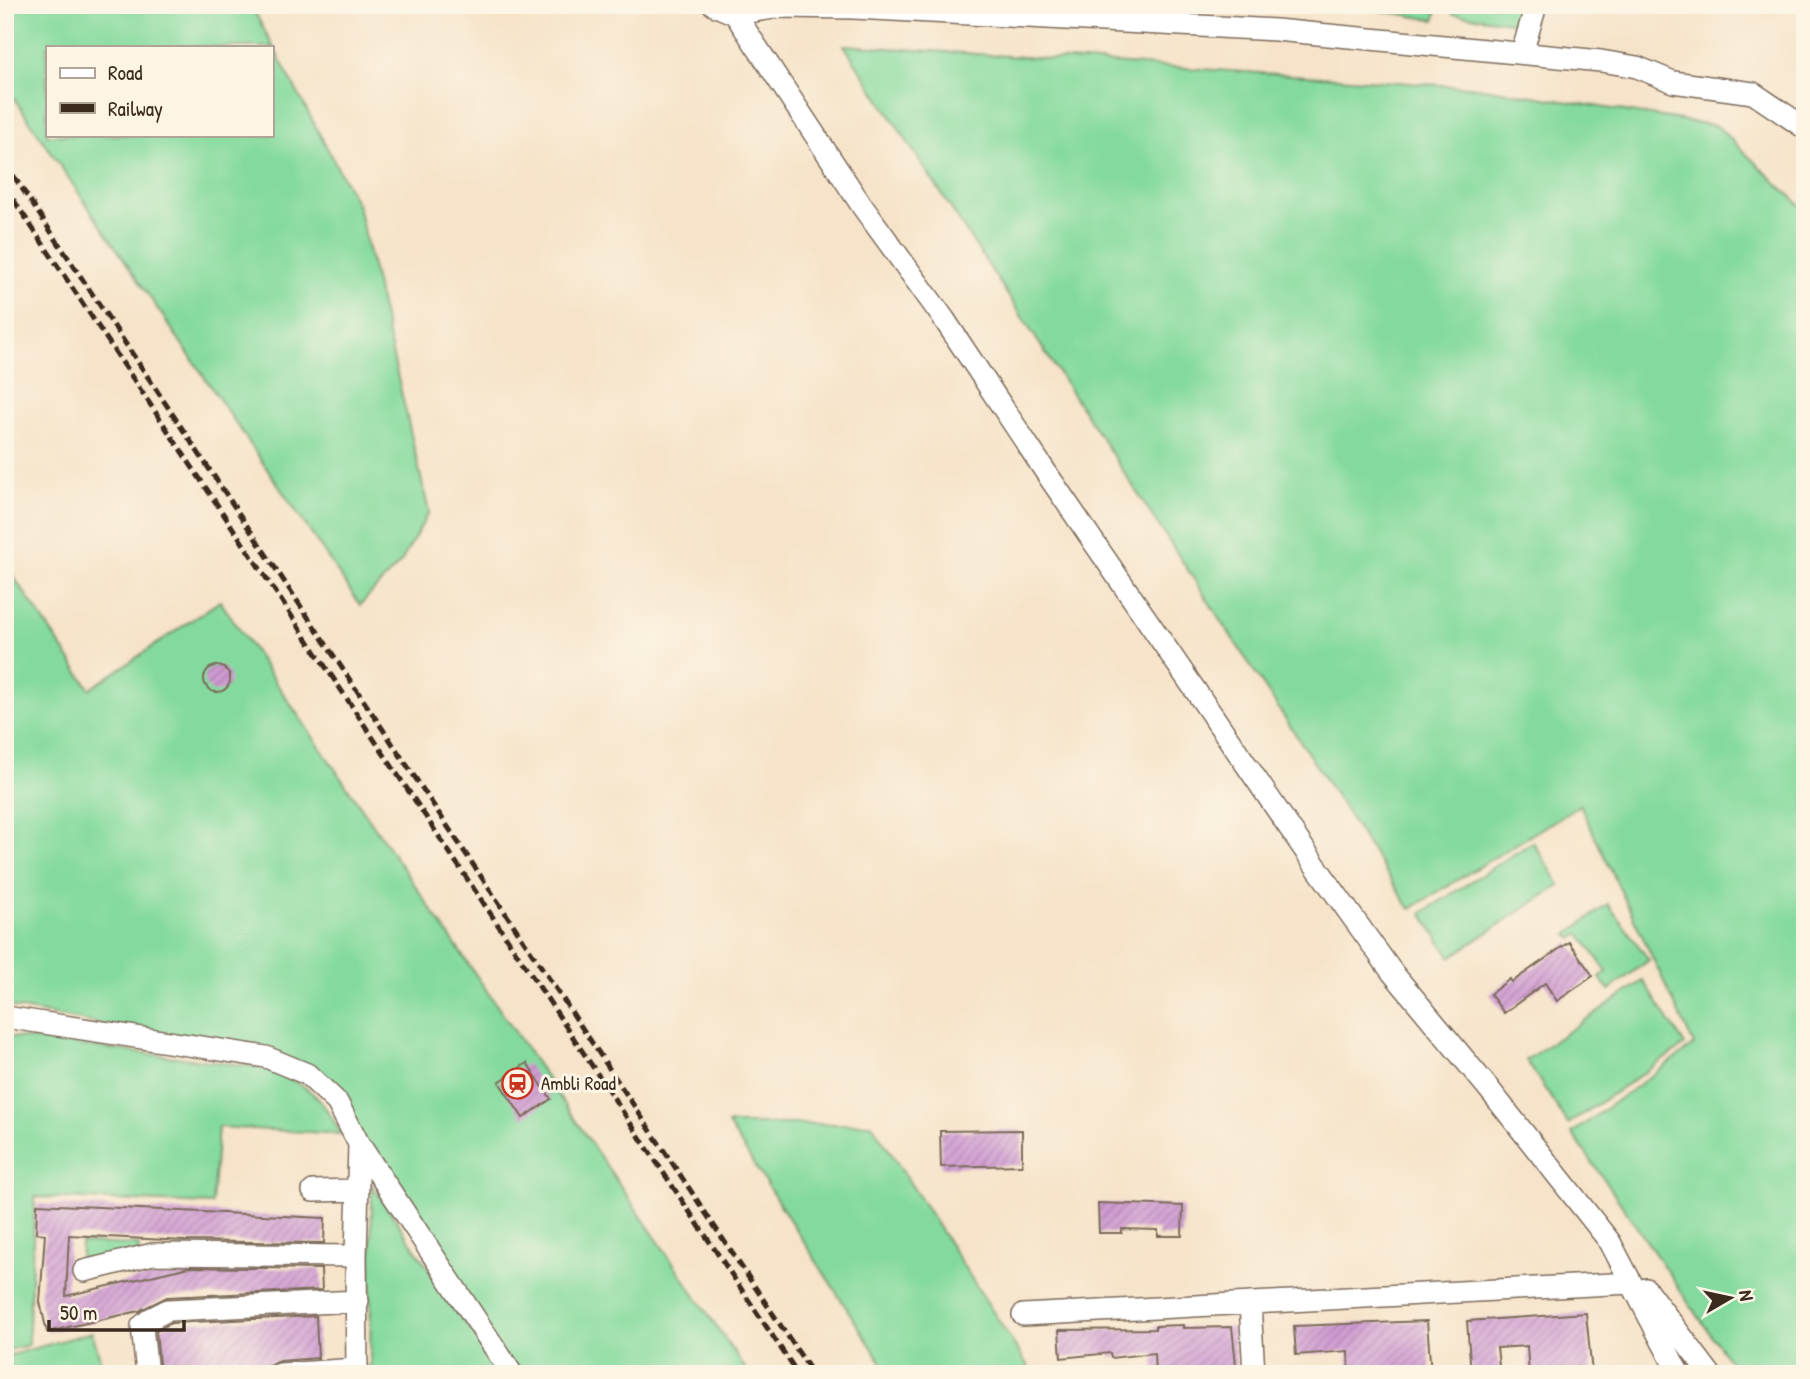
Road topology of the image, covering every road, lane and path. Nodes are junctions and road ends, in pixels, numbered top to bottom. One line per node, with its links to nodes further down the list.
1 (714, 5): 3 (street)
2 (1536, 5): 4 (street)
3 (735, 10): 4 (street); 10 (street)
4 (1522, 54): 5 (street)
5 (1805, 128)
6 (5, 1017): 7 (street)
7 (359, 1144): 8 (street); 20 (street)
8 (358, 1190): 9 (street); 11 (street)
9 (313, 1191)
10 (1610, 1242): 13 (street); 22 (street); 23 (street)
11 (356, 1256): 12 (street); 14 (street)
12 (84, 1271)
13 (1631, 1283): 15 (street); 22 (street)
14 (358, 1301): 17 (street); 18 (street)
15 (1250, 1303): 16 (street); 21 (street)
16 (1023, 1315)
17 (358, 1371): 19 (street)
18 (147, 1374)
19 (280, 1374)
20 (512, 1374)
21 (1254, 1374)
22 (1679, 1374)
23 (1710, 1374)

